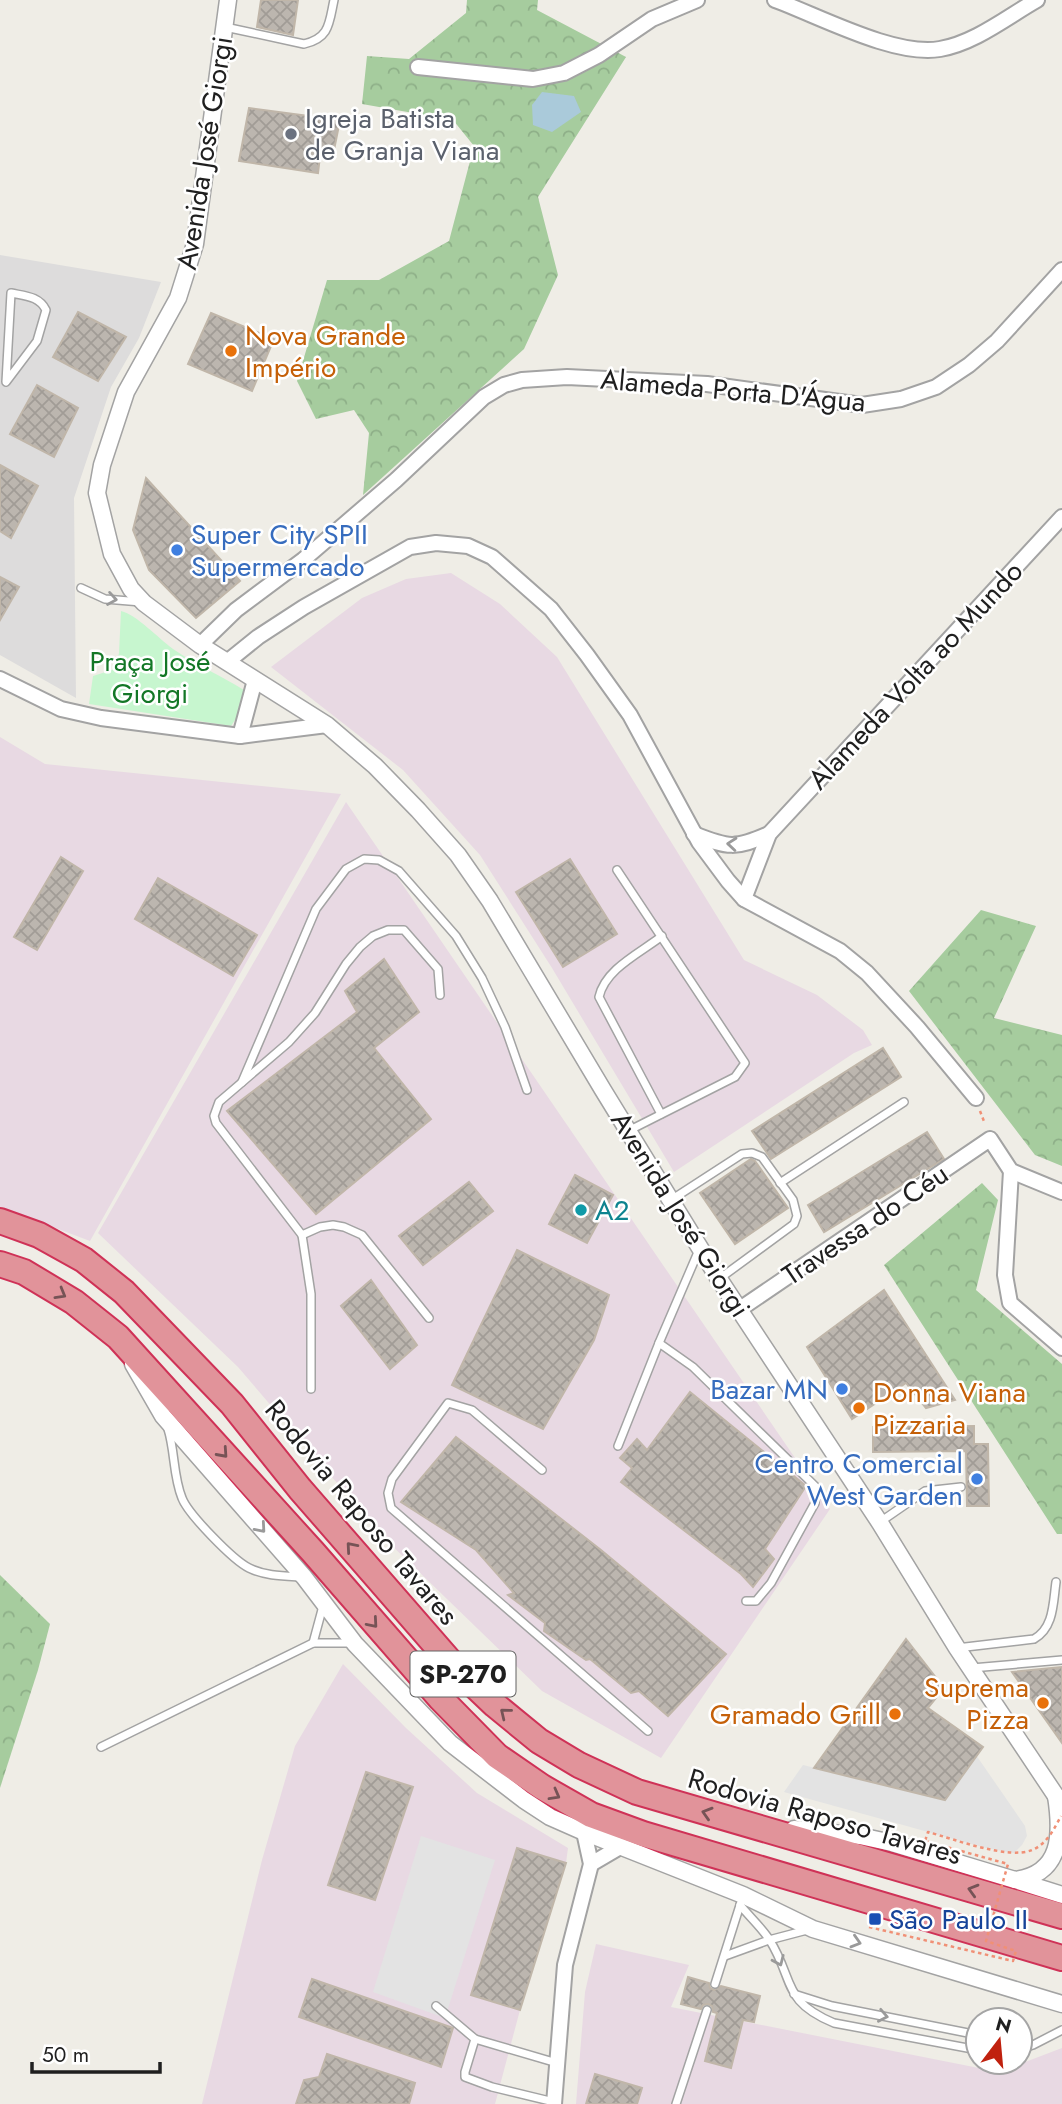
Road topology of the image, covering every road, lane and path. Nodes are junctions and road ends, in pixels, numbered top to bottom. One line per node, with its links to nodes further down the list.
1 (228, 0): 6 (street, Avenida José Giorgi)
2 (334, 0): 6 (lane)
3 (697, 0): 7 (street)
4 (775, 0): 5 (street)
5 (1037, 0)
6 (224, 27): 12 (street, Avenida José Giorgi)
7 (418, 67)
8 (1062, 270): 13 (street, Alameda Porta D'Água)
9 (6, 382): 9 (lane)
10 (1062, 517): 20 (street, Alameda Volta ao Mundo)
11 (81, 588): 12 (lane, one-way to 12)
12 (144, 603): 13 (street, Avenida José Giorgi)
13 (200, 645): 14 (street, Avenida José Giorgi)
14 (227, 662): 16 (street, Avenida José Giorgi); 19 (street)
15 (0, 679): 18 (street)
16 (255, 680): 17 (street, Avenida José Giorgi); 18 (street)
17 (327, 724): 18 (street); 30 (street, Avenida José Giorgi)
18 (240, 736)
19 (694, 834): 20 (street, Alameda Volta ao Mundo, one-way to 19); 22 (street)
20 (769, 834): 22 (street, Alameda Volta ao Mundo)
21 (617, 870): 23 (lane)
22 (744, 899): 27 (street)
23 (662, 936): 29 (lane); 29 (lane)
24 (440, 995): 25 (lane)
25 (240, 1086): 26 (lane); 37 (lane)
26 (527, 1090)
27 (976, 1098): 31 (path)
28 (904, 1102): 33 (lane)
29 (661, 1114): 30 (lane)
30 (628, 1131): 35 (street, Avenida José Giorgi)
31 (990, 1139): 32 (street); 41 (street, Travessa do Céu)
32 (1011, 1171): 34 (street); 45 (street)
33 (780, 1182): 35 (lane); 40 (lane)
34 (1062, 1192)
35 (670, 1200): 38 (street, Avenida José Giorgi)
36 (0, 1221): 65 (highway, Rodovia Raposo Tavares / SP-270, one-way to 36)
37 (302, 1235): 42 (lane); 46 (lane)
38 (700, 1247): 40 (street, Avenida José Giorgi); 44 (lane)
39 (0, 1264): 43 (highway, SP-270, one-way to 43)
40 (719, 1279): 41 (street, Avenida José Giorgi)
41 (740, 1309): 51 (street, Avenida José Giorgi)
42 (429, 1318)
43 (118, 1338): 47 (street); 77 (highway, SP-270, one-way to 77)
44 (659, 1343): 48 (lane); 54 (lane)
45 (1062, 1348)
46 (311, 1389)
47 (163, 1416): 52 (street, one-way to 52); 52 (lane)
48 (618, 1446)
49 (542, 1470): 61 (lane)
50 (961, 1487): 51 (lane)
51 (880, 1523): 58 (street, Avenida José Giorgi)
52 (304, 1577): 55 (street)
53 (1056, 1582): 58 (lane)
54 (747, 1601)
55 (324, 1603): 56 (lane); 57 (street)
56 (313, 1643): 57 (lane); 62 (lane)
57 (355, 1644): 66 (street)
58 (957, 1648): 60 (street, Avenida José Giorgi)
59 (1062, 1660): 60 (lane)
60 (971, 1668): 63 (street, Avenida José Giorgi)
61 (648, 1731)
62 (101, 1747)
63 (1059, 1800): 64 (street, Avenida José Giorgi)
64 (1061, 1816): 69 (street, Avenida José Giorgi); 73 (path, bridge)
65 (739, 1822): 69 (street); 72 (highway, Rodovia Raposo Tavares / SP-270, one-way to 65)
66 (584, 1832): 67 (street); 68 (street)
67 (620, 1847): 68 (street); 71 (street)
68 (591, 1864): 88 (street)
69 (1015, 1880): 70 (street)
70 (1062, 1895)
71 (742, 1900): 74 (street); 75 (lane); 76 (lane)
72 (1062, 1916)
73 (869, 1927)
74 (813, 1928): 75 (lane); 80 (street, one-way to 80)
75 (769, 1940): 76 (lane); 79 (lane, one-way to 79)
76 (724, 1956): 78 (lane)
77 (1062, 1958)
78 (715, 1984)
79 (793, 1993): 84 (lane, one-way to 84); 87 (lane)
80 (1062, 2004)
81 (436, 2006): 85 (lane)
82 (707, 2010): 90 (lane)
83 (1062, 2031): 86 (lane)
84 (964, 2032)
85 (475, 2039): 88 (lane); 89 (lane)
86 (1034, 2045)
87 (964, 2047)
88 (557, 2063): 89 (street)
89 (554, 2103)
90 (676, 2104)

